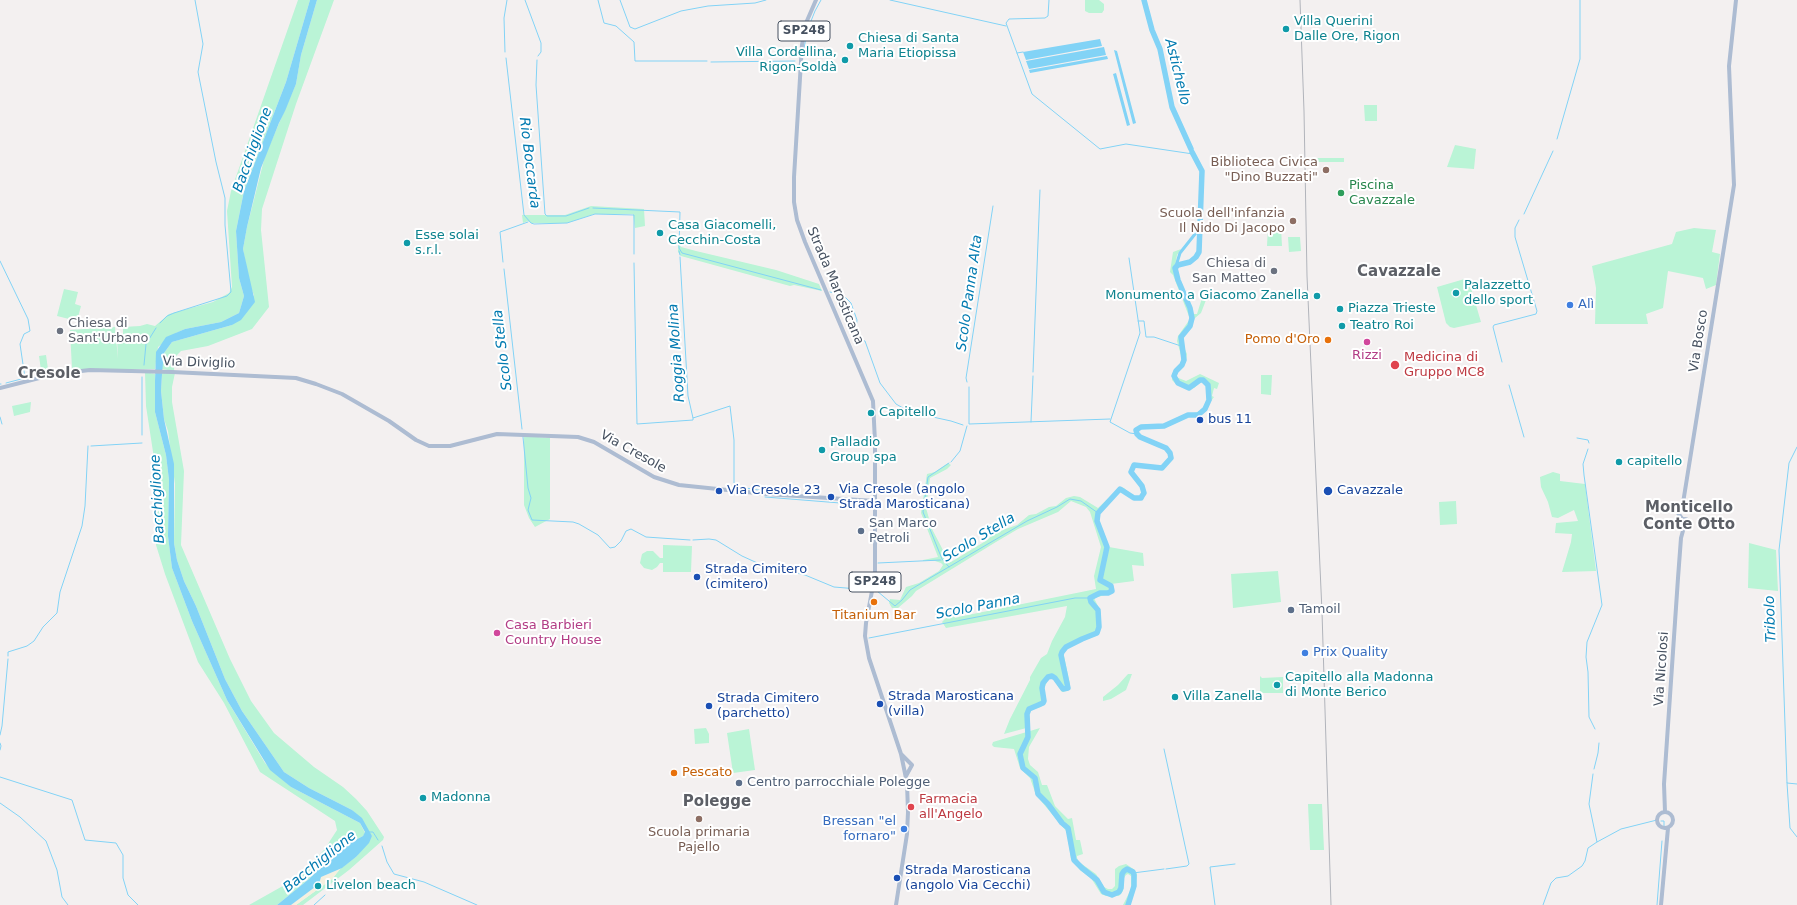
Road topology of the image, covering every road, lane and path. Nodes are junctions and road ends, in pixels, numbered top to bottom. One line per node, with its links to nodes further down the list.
1 (816, 0): 5 (main road, Strada Marosticana / SP248)
2 (1736, 0): 6 (main road, Via Bosco)
3 (0, 388): 4 (main road, Via Diviglio)
4 (389, 420): 5 (main road, Via Cresole)
5 (875, 501): 7 (main road, SP248)
6 (1683, 520): 12 (main road, Via Nicolosi)
7 (901, 754): 8 (main road, SP248); 9 (main road, SP248)
8 (907, 761): 9 (main road); 10 (main road, SP248)
9 (903, 766): 10 (main road); 11 (main road, SP248)
10 (909, 770): 11 (main road)
11 (906, 776): 14 (main road, SP248)
12 (1665, 812): 13 (main road); 13 (main road)
13 (1668, 828): 15 (main road)
14 (896, 905)
15 (1661, 905)

